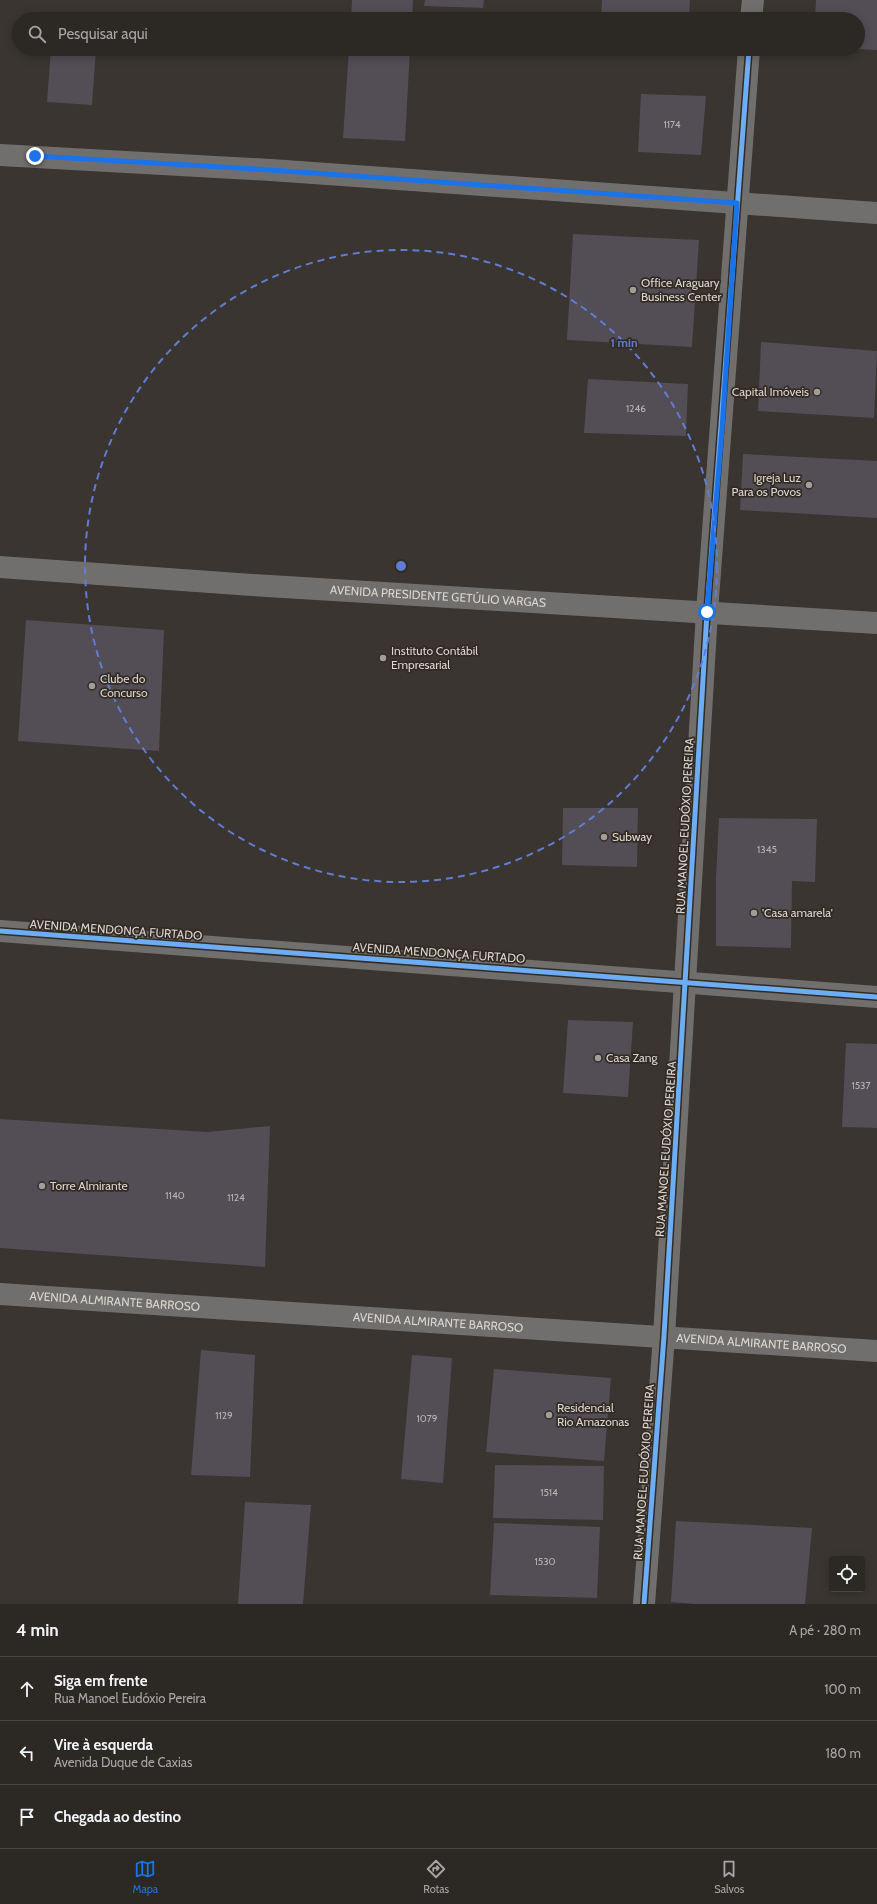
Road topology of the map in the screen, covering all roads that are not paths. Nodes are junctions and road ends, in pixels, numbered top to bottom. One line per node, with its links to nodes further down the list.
1 (753, 0): 2 (street)
2 (752, 12)
3 (748, 56): 5 (street, RUA MANOEL EUDÓXIO PEREIRA)
4 (0, 154): 5 (street)
5 (737, 203): 6 (street); 8 (street, RUA MANOEL EUDÓXIO PEREIRA)
6 (877, 213)
7 (0, 567): 8 (street, AVENIDA PRESIDENTE GETÚLIO VARGAS)
8 (707, 612): 9 (street, AVENIDA PRESIDENTE GETÚLIO VARGAS); 11 (street, RUA MANOEL EUDÓXIO PEREIRA)
9 (877, 623)
10 (0, 931): 11 (street, AVENIDA MENDONÇA FURTADO)
11 (686, 981): 12 (street, AVENIDA MENDONÇA FURTADO); 14 (street, RUA MANOEL EUDÓXIO PEREIRA)
12 (877, 997)
13 (0, 1294): 14 (street, AVENIDA ALMIRANTE BARROSO)
14 (664, 1336): 15 (street, AVENIDA ALMIRANTE BARROSO); 16 (street, RUA MANOEL EUDÓXIO PEREIRA)
15 (877, 1351)
16 (644, 1604)

